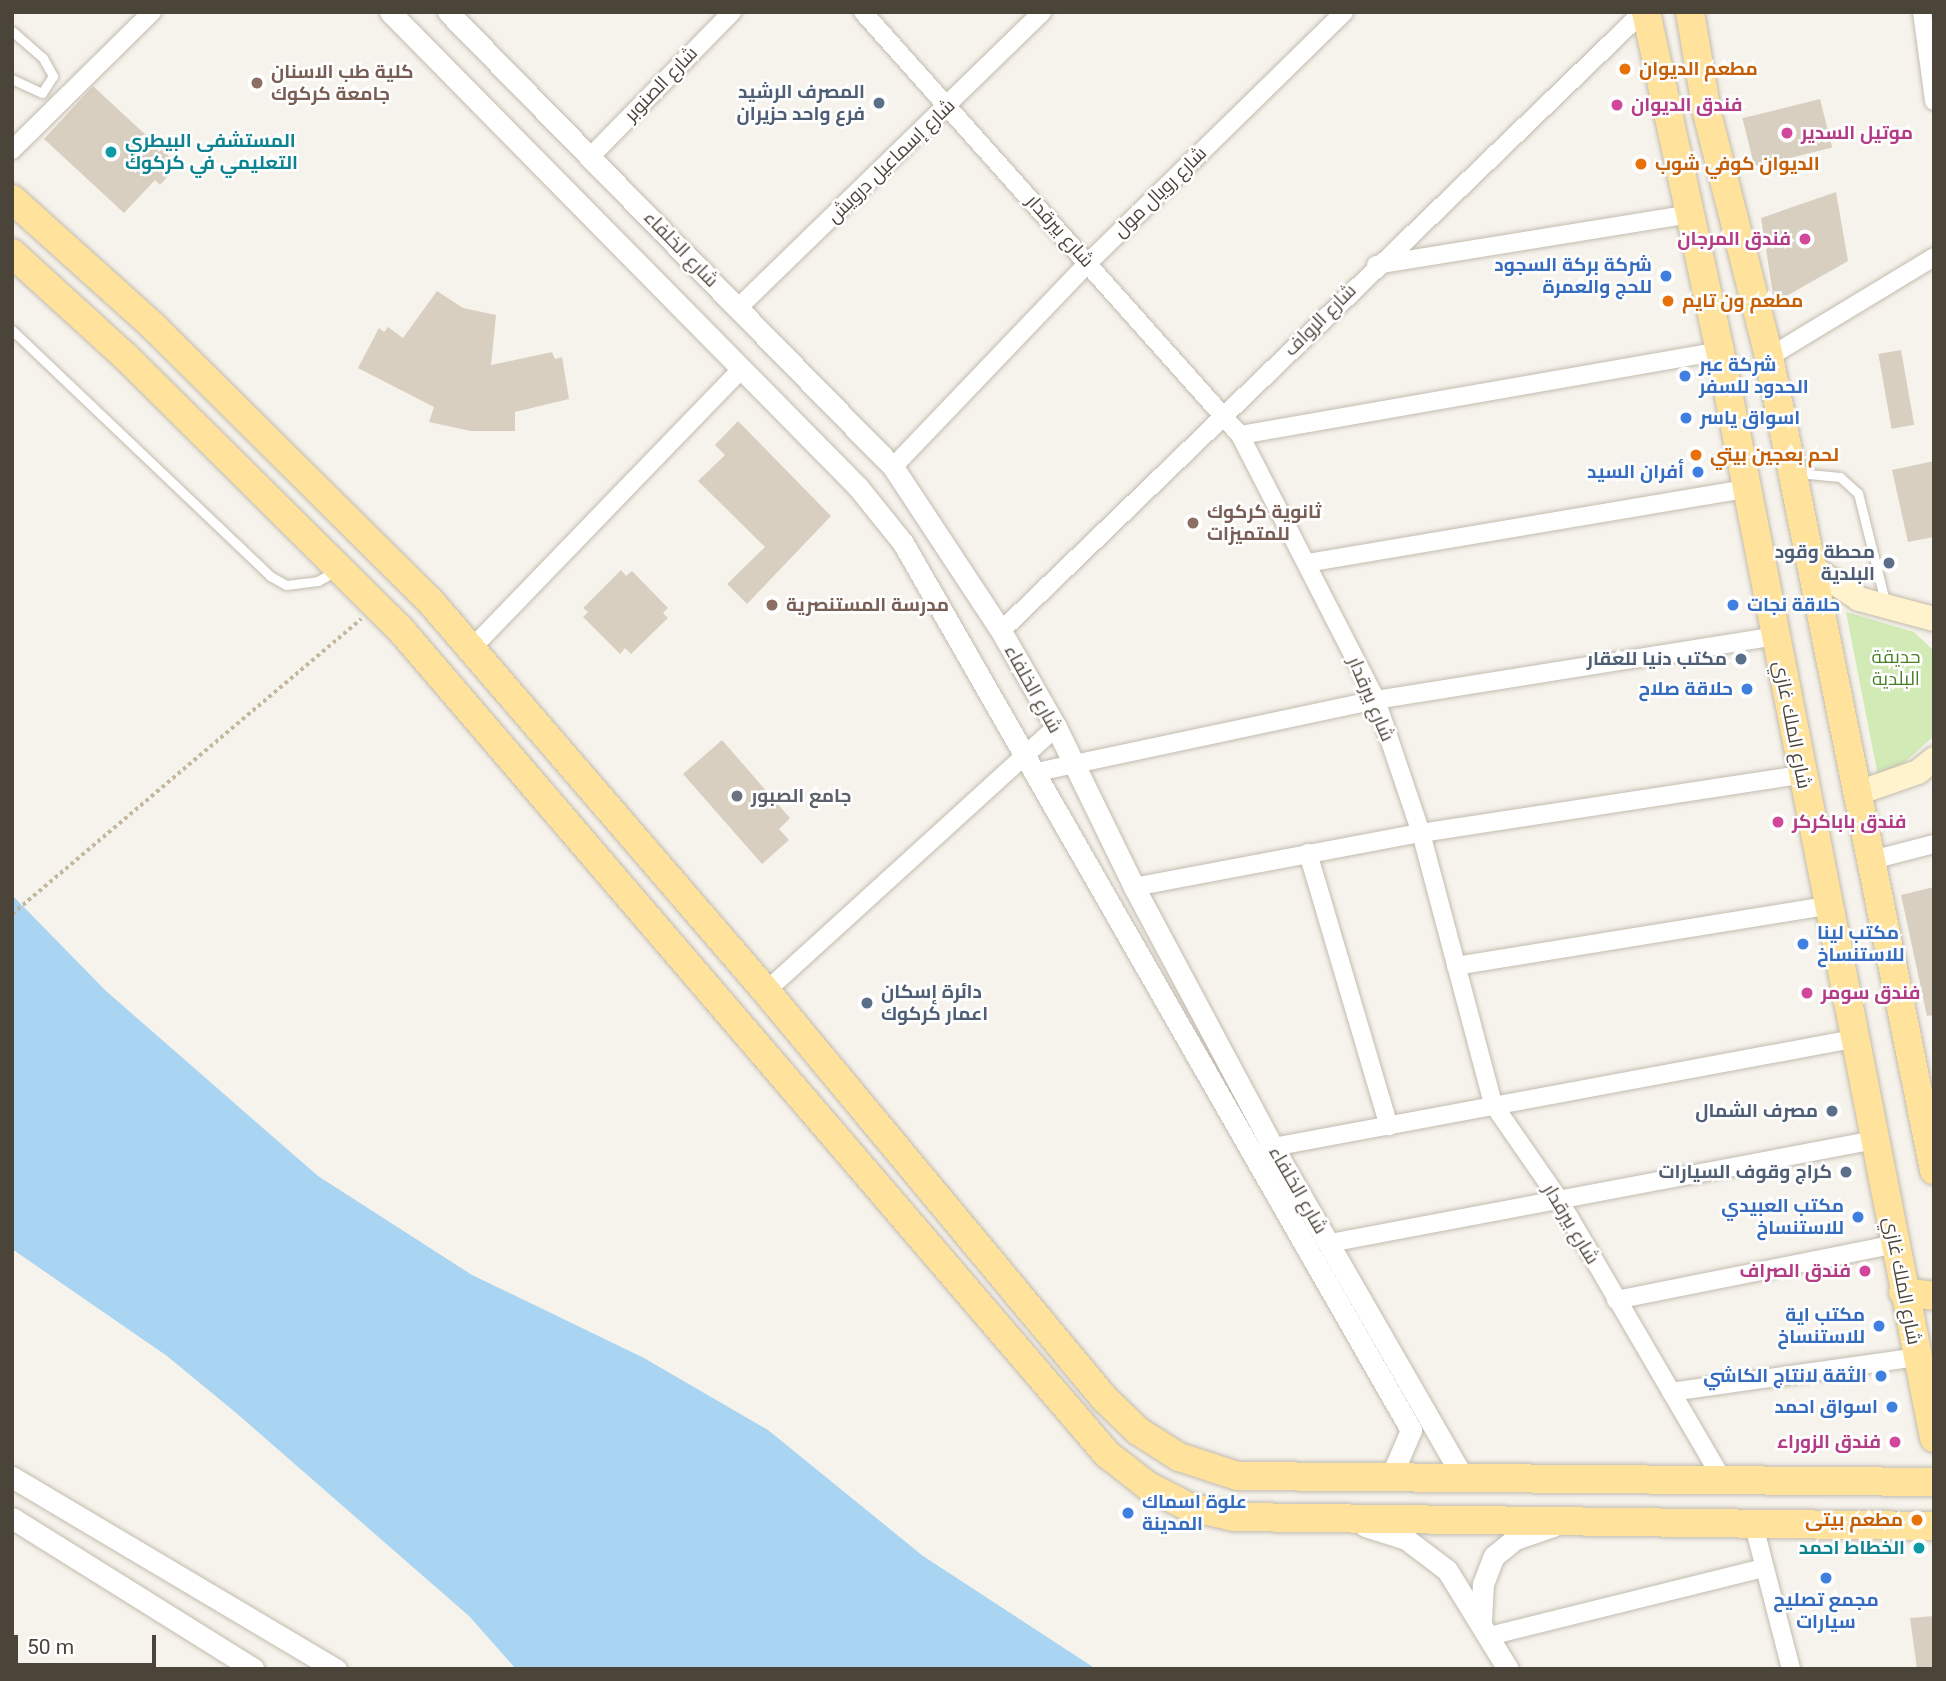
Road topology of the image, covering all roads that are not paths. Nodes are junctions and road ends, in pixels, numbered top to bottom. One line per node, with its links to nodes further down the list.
1 (152, 12): 17 (street)
2 (390, 12): 29 (street)
3 (732, 12): 18 (street, شارع الصنوبر)
4 (863, 12): 14 (street, شارع بيرقدار)
5 (1042, 12): 14 (street, شارع إسماعيل درويش)
6 (1345, 12): 23 (street, شارع رويال مول)
7 (1645, 12): 16 (main road, شارع الملك غازي); 24 (street, شارع الرواف)
8 (1690, 12): 15 (main road)
9 (1922, 12): 13 (street)
10 (449, 13): 18 (street, شارع الخلفاء)
11 (12, 31): 12 (lane)
12 (12, 79)
13 (1934, 101)
14 (948, 107): 23 (street, شارع بيرقدار); 25 (street, شارع إسماعيل درويش)
15 (1707, 113): 16 (main road); 28 (main road)
16 (1671, 122): 20 (main road, شارع الملك غازي)
17 (12, 150)
18 (591, 156): 25 (street, شارع الخلفاء)
19 (12, 199): 30 (main road)
20 (1692, 214): 24 (street); 27 (main road, شارع الملك غازي)
21 (12, 253): 32 (main road)
22 (1934, 257): 28 (street)
23 (1089, 262): 31 (street, شارع بيرقدار); 35 (street, شارع رويال مول)
24 (1376, 265): 31 (street, شارع الرواف)
25 (738, 307): 35 (street, شارع الخلفاء)
26 (12, 330): 41 (lane)
27 (1720, 351): 33 (street); 38 (main road, شارع الملك غازي)
28 (1769, 357): 36 (main road)
29 (741, 369): 46 (street); 49 (street)
30 (228, 400): 32 (main road); 34 (main road)
31 (1225, 413): 33 (street, شارع بيرقدار); 44 (street, شارع الرواف)
32 (200, 430): 37 (main road)
33 (1240, 435): 39 (street, شارع بيرقدار)
34 (275, 447): 37 (main road); 46 (main road)
35 (893, 467): 44 (street, شارع الخلفاء)
36 (1793, 473): 40 (main road); 42 (lane)
37 (246, 476): 41 (main road)
38 (1746, 489): 39 (street); 45 (main road, شارع الملك غازي)
39 (1307, 562): 47 (street, شارع بيرقدار)
40 (1812, 567): 42 (main road); 54 (main road)
41 (339, 568): 76 (main road)
42 (1887, 607): 43 (main road)
43 (1934, 619)
44 (1001, 631): 48 (street, شارع الخلفاء)
45 (1776, 636): 47 (street); 53 (main road, شارع الملك غازي)
46 (471, 649): 62 (main road)
47 (1376, 701): 51 (street); 55 (street, شارع بيرقدار)
48 (1056, 727): 49 (street); 51 (street, شارع الخلفاء)
49 (1026, 753): 52 (street); 62 (street)
50 (1934, 759): 54 (main road)
51 (1072, 762): 52 (street); 59 (street, شارع الخلفاء)
52 (1037, 772): 81 (street)
53 (1801, 775): 55 (street); 60 (main road, شارع الملك غازي)
54 (1858, 793): 58 (main road)
55 (1421, 833): 57 (street); 61 (street, شارع بيرقدار)
56 (1934, 844): 58 (street)
57 (1308, 853): 59 (street); 65 (street)
58 (1872, 860): 68 (main road)
59 (1133, 887): 67 (street, شارع الخلفاء)
60 (1827, 906): 61 (street); 63 (main road, شارع الملك غازي)
61 (1456, 966): 64 (street, شارع بيرقدار)
62 (766, 991): 72 (main road)
63 (1853, 1040): 64 (street); 66 (main road, شارع الملك غازي)
64 (1493, 1104): 65 (street); 69 (street, شارع بيرقدار)
65 (1389, 1126): 67 (street)
66 (1875, 1140): 69 (street); 71 (main road, شارع الملك غازي)
67 (1273, 1147): 70 (street, شارع الخلفاء)
68 (1934, 1170)
69 (1558, 1198): 70 (street); 75 (street, شارع بيرقدار)
70 (1329, 1243): 83 (street, شارع الخلفاء)
71 (1895, 1244): 73 (main road, شارع الملك غازي); 75 (street)
72 (1013, 1290): 76 (main road); 81 (main road)
73 (1903, 1292): 74 (main road); 77 (main road, شارع الملك غازي)
74 (1934, 1296)
75 (1616, 1300): 78 (street, شارع بيرقدار)
76 (986, 1314): 88 (main road)
77 (1917, 1357): 78 (street); 79 (main road, شارع الملك غازي)
78 (1671, 1392): 82 (street, شارع بيرقدار)
79 (1934, 1438)
80 (12, 1477): 95 (street)
81 (1391, 1477): 83 (main road)
82 (1721, 1477): 83 (main road); 84 (main road)
83 (1463, 1478)
84 (1904, 1482): 85 (main road); 90 (main road)
85 (1934, 1482)
86 (1583, 1517): 88 (main road); 89 (main road); 93 (street)
87 (12, 1518): 94 (street)
88 (1322, 1518): 93 (street)
89 (1753, 1522): 90 (main road); 92 (street)
90 (1905, 1523): 91 (main road)
91 (1934, 1525)
92 (1763, 1568): 93 (street); 97 (street)
93 (1485, 1628): 96 (street)
94 (254, 1669)
95 (336, 1669)
96 (1508, 1669)
97 (1791, 1669)

